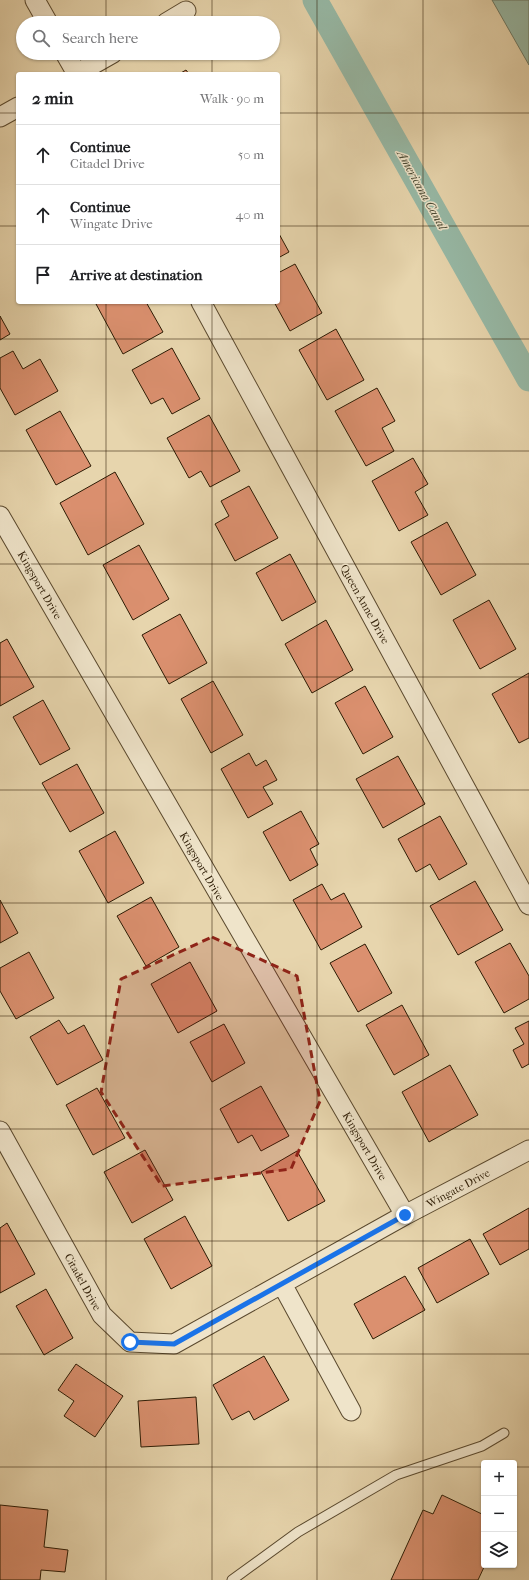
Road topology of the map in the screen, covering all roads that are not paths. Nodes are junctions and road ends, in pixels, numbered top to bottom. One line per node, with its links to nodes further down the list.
1 (35, 0): 3 (street)
2 (186, 11): 4 (street)
3 (44, 16)
4 (178, 16)
5 (69, 60): 7 (street)
6 (101, 60): 8 (street)
7 (75, 72)
8 (80, 72)
9 (16, 108): 10 (street)
10 (0, 117)
11 (202, 304): 13 (street, Queen Anne Drive)
12 (0, 516): 16 (street, Kingsport Drive)
13 (529, 905)
14 (0, 1131): 17 (street, Citadel Drive)
15 (529, 1150): 16 (street, Wingate Drive)
16 (405, 1215): 17 (street, Wingate Drive)
17 (282, 1284): 18 (street)
18 (351, 1411)
19 (504, 1433): 20 (lane)
20 (232, 1580)

